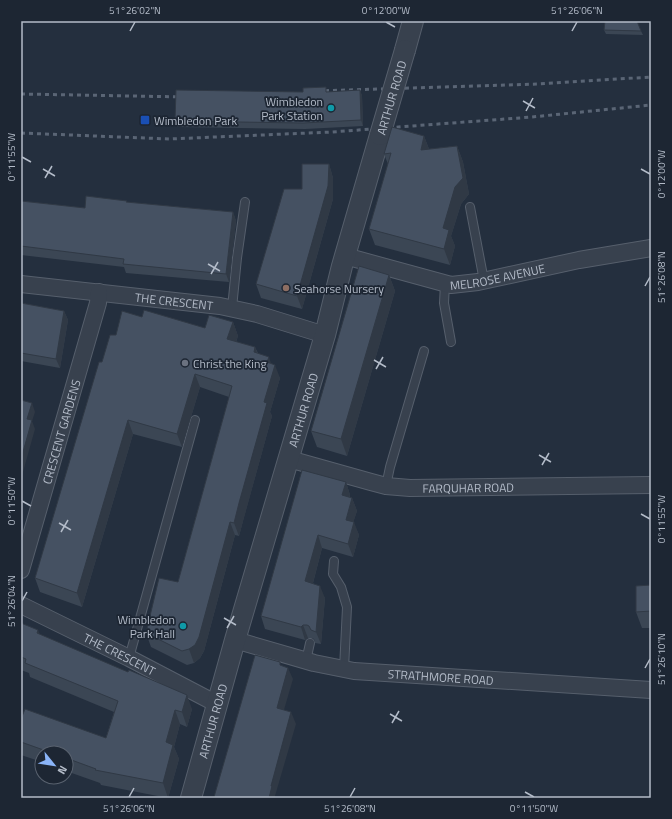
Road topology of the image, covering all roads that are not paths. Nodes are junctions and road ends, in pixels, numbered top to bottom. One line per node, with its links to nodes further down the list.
1 (413, 21): 5 (street, ARTHUR ROAD, bridge)
2 (245, 202): 10 (lane)
3 (470, 207): 6 (lane)
4 (651, 248): 6 (street, MELROSE AVENUE)
5 (345, 256): 8 (street, MELROSE AVENUE); 11 (street, ARTHUR ROAD)
6 (484, 280): 8 (street, MELROSE AVENUE)
7 (21, 284): 9 (street, THE CRESCENT)
8 (445, 284): 12 (lane)
9 (99, 292): 10 (street, THE CRESCENT); 19 (street, CRESCENT GARDENS)
10 (232, 308): 11 (street, THE CRESCENT)
11 (324, 335): 15 (street, ARTHUR ROAD)
12 (451, 342)
13 (424, 351): 16 (lane)
14 (195, 420): 23 (lane)
15 (289, 459): 16 (street, FARQUHAR ROAD); 21 (street, ARTHUR ROAD)
16 (386, 486): 17 (street, FARQUHAR ROAD)
17 (651, 486)
18 (334, 561): 25 (lane)
19 (21, 570)
20 (21, 605): 23 (street, THE CRESCENT)
21 (235, 640): 24 (street, STRATHMORE ROAD); 27 (street, ARTHUR ROAD)
22 (310, 643): 24 (lane)
23 (129, 658): 27 (street, THE CRESCENT)
24 (306, 661): 25 (street, STRATHMORE ROAD)
25 (344, 669): 26 (street, STRATHMORE ROAD)
26 (651, 690)
27 (217, 704): 28 (street, ARTHUR ROAD)
28 (191, 798)

